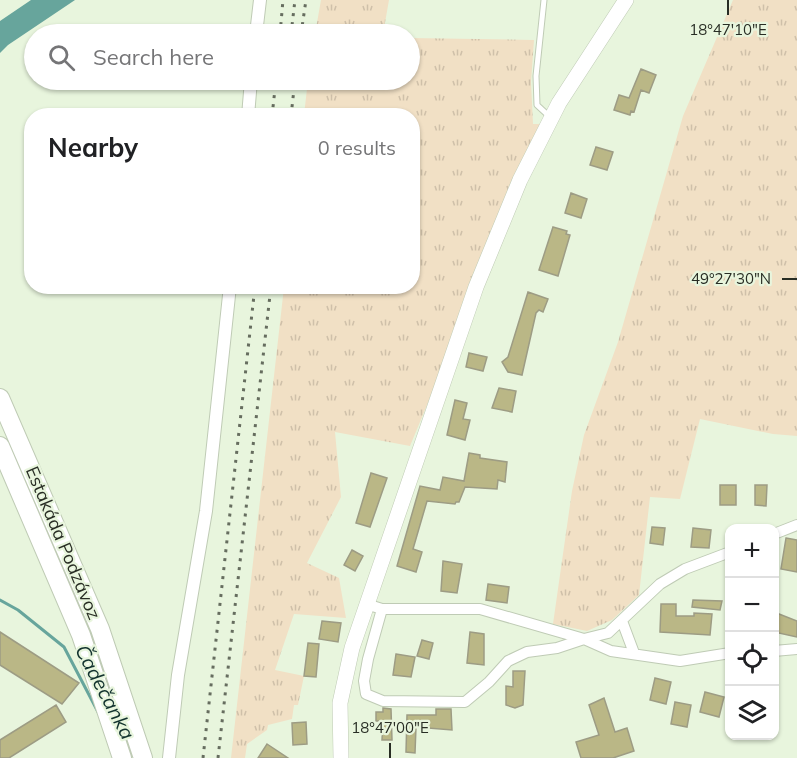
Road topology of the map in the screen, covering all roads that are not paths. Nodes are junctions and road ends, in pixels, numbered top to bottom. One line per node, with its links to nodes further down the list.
1 (260, 0): 4 (street)
2 (626, 0): 7 (main road)
3 (543, 2): 7 (lane)
4 (257, 24)
5 (251, 90): 6 (street)
6 (249, 108)
7 (551, 118): 14 (main road)
8 (229, 294): 24 (street)
9 (0, 398): 23 (highway, Estakáda Podzávoz)
10 (0, 446): 22 (highway, Estakáda Podzávoz)
11 (797, 525): 12 (street)
12 (779, 532)
13 (725, 554): 16 (street)
14 (366, 604): 15 (street); 25 (main road)
15 (382, 609): 17 (street); 17 (street)
16 (622, 621): 17 (street); 20 (street)
17 (584, 639): 20 (street)
18 (797, 649): 19 (street)
19 (779, 651)
20 (634, 653): 21 (street)
21 (725, 654)
22 (122, 758)
23 (143, 758)
24 (169, 758)
25 (341, 758)

